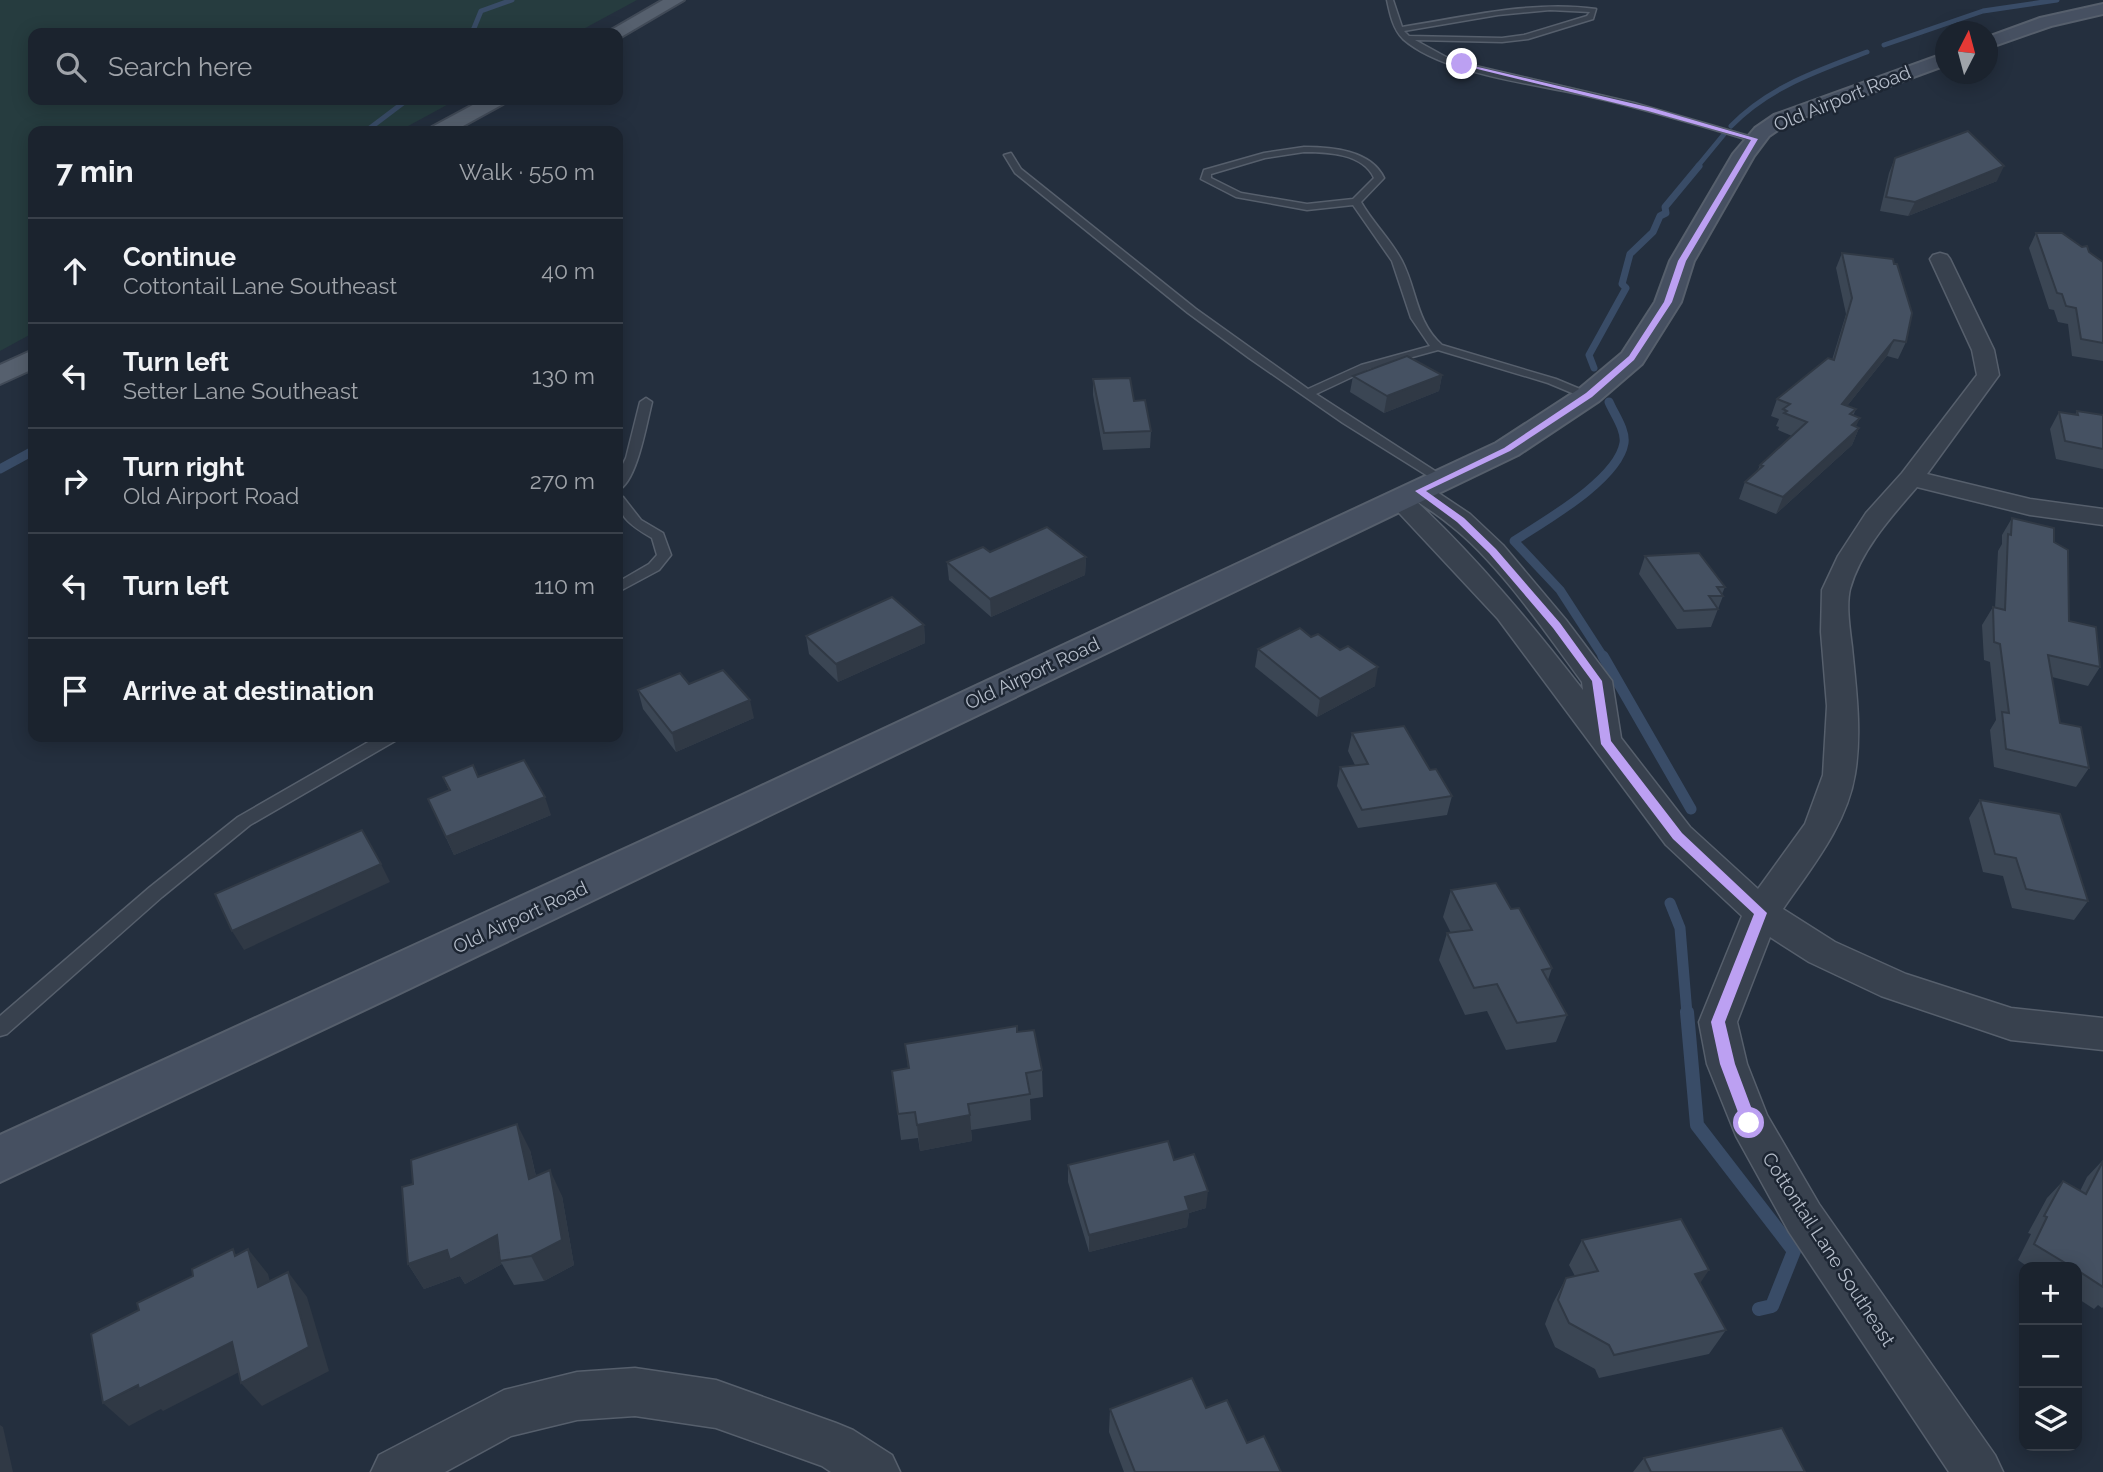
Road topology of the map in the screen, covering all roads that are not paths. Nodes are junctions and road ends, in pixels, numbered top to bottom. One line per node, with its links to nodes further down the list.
1 (676, 0): 4 (main road)
2 (1390, 0): 5 (lane)
3 (2103, 9): 7 (street)
4 (623, 29)
5 (1400, 29): 6 (lane); 6 (lane)
6 (1406, 38): 11 (lane)
7 (1998, 39)
8 (1935, 62): 11 (street, Old Airport Road)
9 (487, 105): 10 (main road)
10 (448, 126)
11 (1755, 139): 19 (street, Old Airport Road)
12 (1008, 155): 18 (lane)
13 (1356, 202): 13 (lane); 15 (lane)
14 (1940, 259): 22 (street, Cottontail Lane Southeast)
15 (1438, 347): 18 (lane); 19 (lane)
16 (28, 361): 17 (main road)
17 (0, 376)
18 (1309, 393): 23 (lane)
19 (1588, 396): 23 (street, Old Airport Road)
20 (646, 401): 21 (lane)
21 (623, 476)
22 (1911, 478): 25 (street); 28 (street, Cottontail Lane Southeast)
23 (1421, 490): 28 (street); 31 (street, Old Airport Road)
24 (623, 506): 26 (lane)
25 (2103, 517)
26 (623, 585)
27 (380, 742): 29 (lane)
28 (1760, 913): 30 (street); 34 (street, Cottontail Lane Southeast)
29 (0, 1028)
30 (2103, 1034)
31 (0, 1159)
32 (396, 1472): 33 (street)
33 (875, 1472)
34 (1978, 1472)

